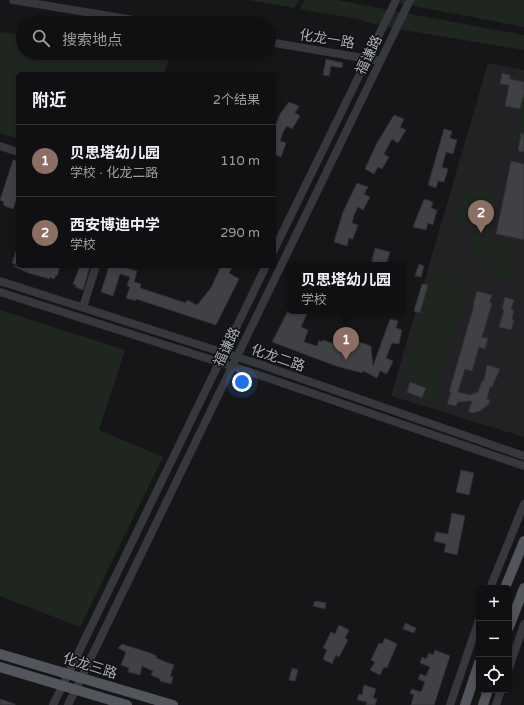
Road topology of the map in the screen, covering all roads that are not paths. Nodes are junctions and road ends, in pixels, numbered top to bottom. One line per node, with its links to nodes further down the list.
1 (13, 0): 4 (street)
2 (396, 0): 6 (street, 福谦路)
3 (410, 0): 7 (street, 福谦路)
4 (110, 16)
5 (276, 43): 6 (street, 化龙一路)
6 (367, 58): 7 (street, 化龙一路); 10 (street, 福谦路)
7 (380, 60): 17 (street, 福谦路)
8 (0, 146): 9 (street)
9 (16, 151)
10 (276, 246)
11 (95, 268): 15 (street)
12 (265, 268): 16 (street, 福谦路)
13 (0, 281): 15 (street, 化龙二路)
14 (0, 292): 18 (street, 化龙二路)
15 (83, 308): 16 (street, 化龙二路)
16 (224, 354): 17 (street, 化龙二路); 18 (street, 福谦路)
17 (236, 358): 19 (street, 福谦路); 20 (street, 化龙二路)
18 (220, 362): 19 (street, 化龙二路); 34 (street, 福谦路)
19 (232, 366): 21 (street, 化龙二路); 35 (street, 福谦路)
20 (524, 456)
21 (524, 466)
22 (524, 504): 24 (street)
23 (524, 541): 25 (main road)
24 (491, 585)
25 (506, 585)
26 (524, 588): 28 (main road)
27 (479, 621): 44 (street)
28 (511, 621)
29 (524, 624): 31 (street)
30 (0, 654): 34 (main road, 化龙三路)
31 (512, 659)
32 (0, 667): 36 (main road, 化龙三路)
33 (476, 672): 45 (main road)
34 (68, 674): 35 (main road, 化龙三路); 36 (street, 福谦路)
35 (81, 678): 37 (street, 福谦路); 43 (main road, 化龙三路)
36 (62, 686): 37 (main road, 化龙三路); 40 (street, 福谦路)
37 (75, 689): 41 (street, 福谦路); 42 (main road, 化龙三路)
38 (487, 693): 46 (main road)
39 (500, 693): 47 (street)
40 (53, 705)
41 (68, 705)
42 (127, 705)
43 (173, 705)
44 (450, 705)
45 (465, 705)
46 (483, 705)
47 (496, 705)

